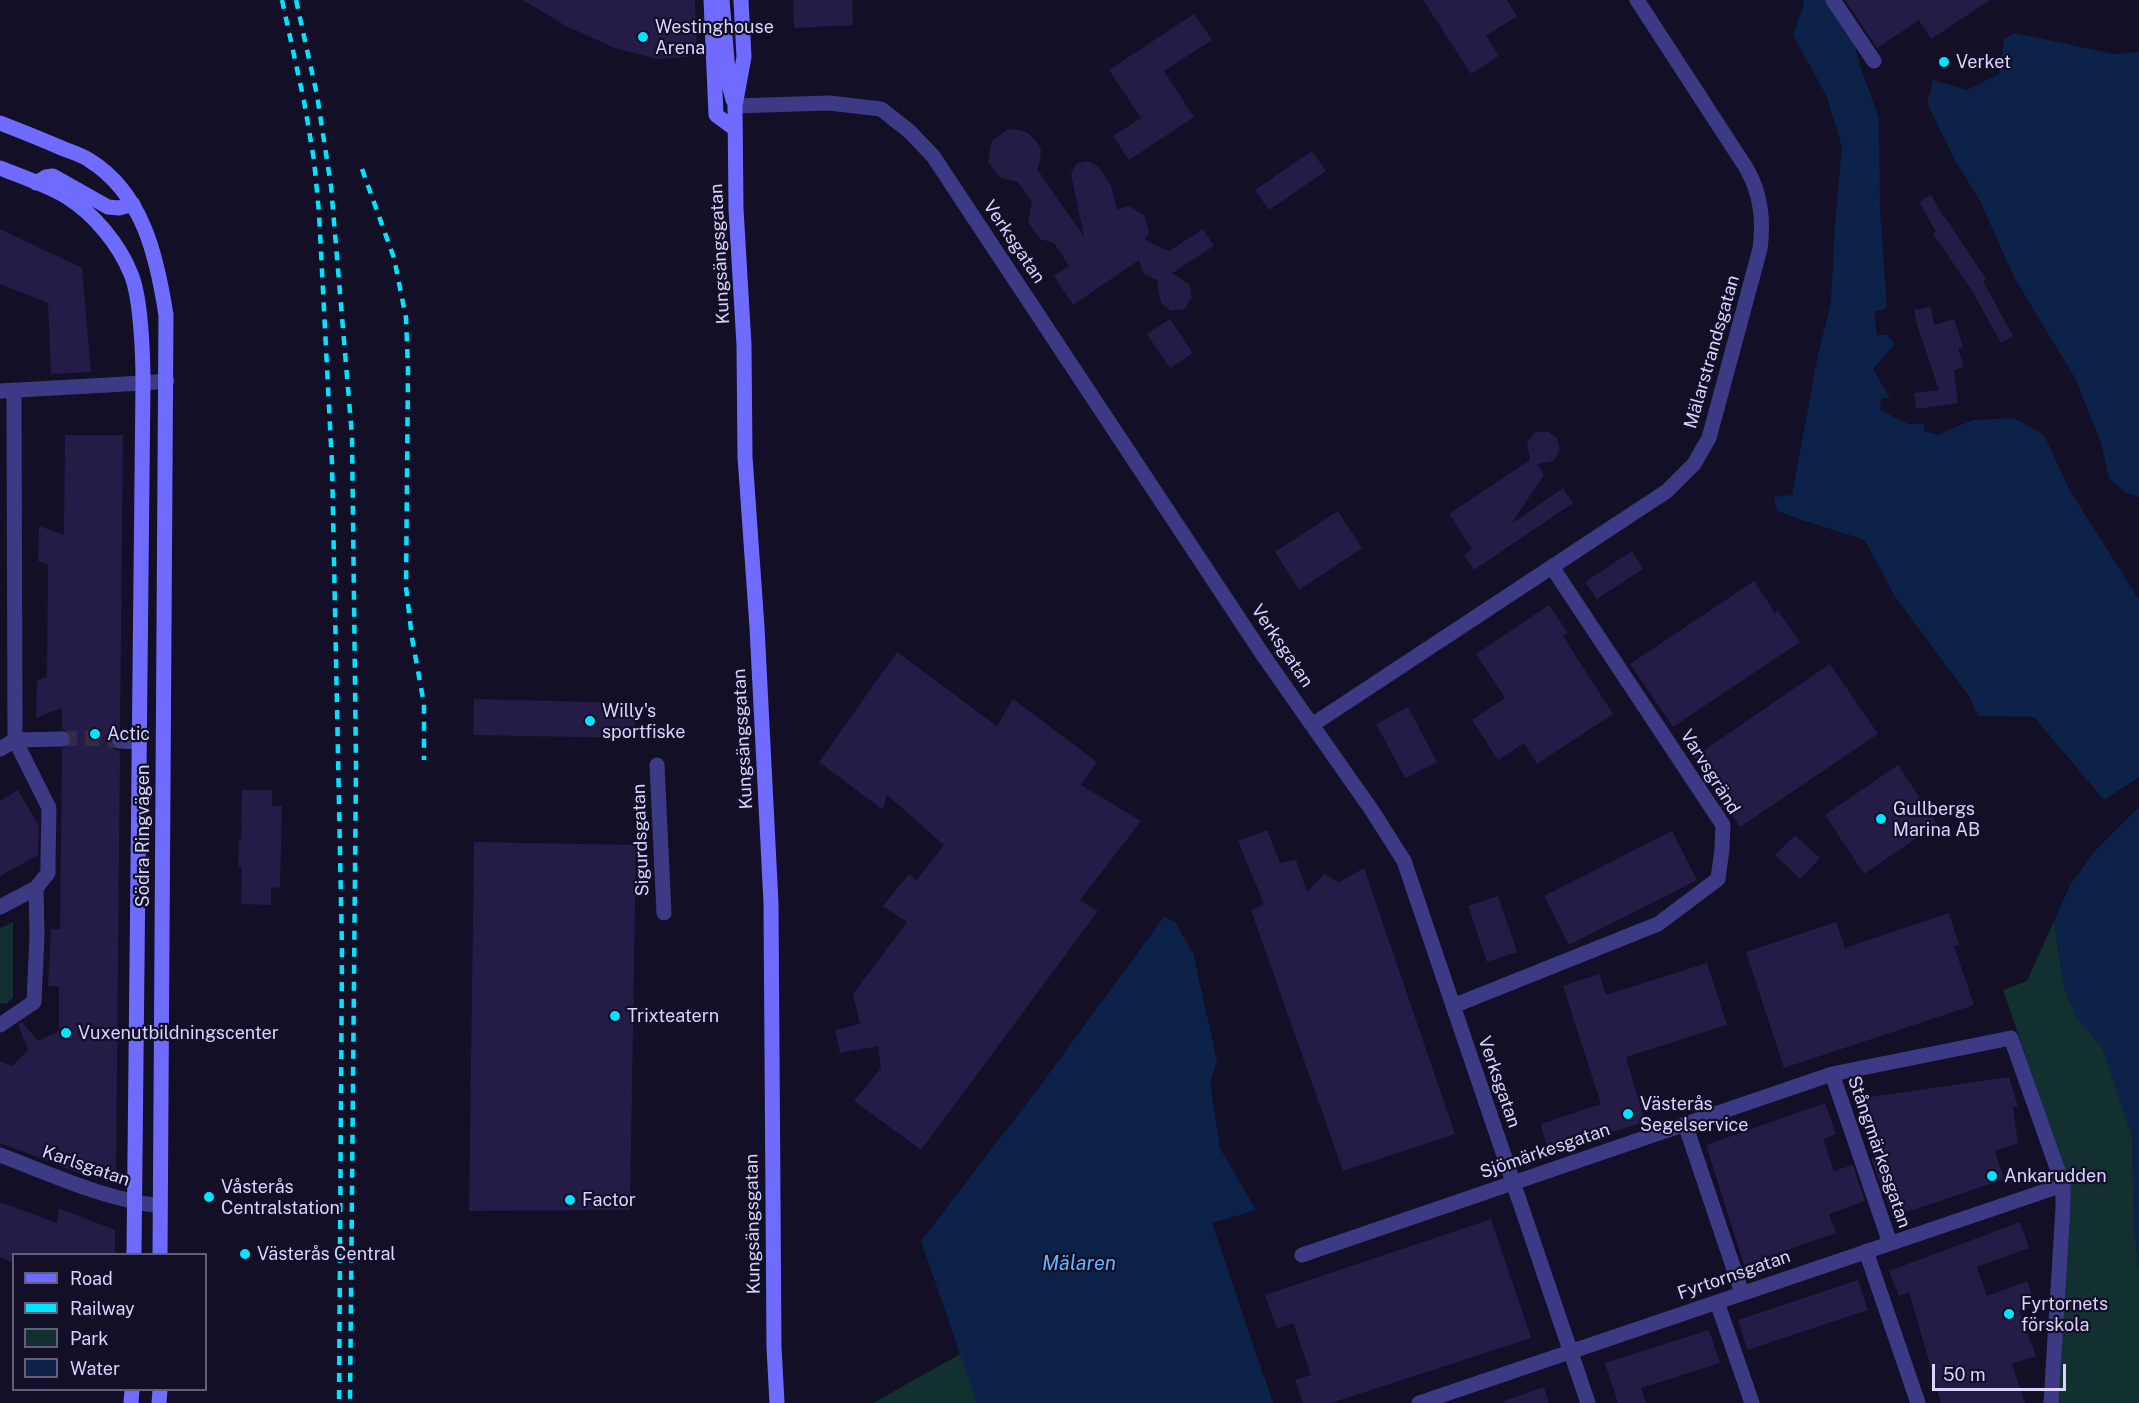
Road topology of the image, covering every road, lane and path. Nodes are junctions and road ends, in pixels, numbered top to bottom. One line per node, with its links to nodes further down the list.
1 (711, 0): 9 (main road)
2 (722, 0): 7 (main road, Kungsängsgatan)
3 (741, 0): 7 (main road, Kungsängsgatan)
4 (1637, 0): 16 (street, Mälarstrandsgatan)
5 (1833, 0): 6 (street)
6 (1874, 61)
7 (735, 106): 9 (main road, Kungsängsgatan); 17 (street, Verksgatan)
8 (0, 123): 12 (main road, Södra Ringvägen)
9 (735, 129): 44 (main road, Kungsängsgatan)
10 (0, 168): 11 (main road, Södra Ringvägen)
11 (36, 183): 12 (main road); 14 (main road, Södra Ringvägen)
12 (134, 204): 13 (main road, Södra Ringvägen)
13 (167, 381): 14 (street); 20 (main road, Södra Ringvägen)
14 (143, 383): 15 (street); 22 (main road, Södra Ringvägen)
15 (7, 390): 19 (street)
16 (1552, 567): 17 (street, Mälarstrandsgatan); 28 (street, Varvsgränd)
17 (1312, 725): 28 (street, Verksgatan)
18 (62, 739): 19 (street)
19 (15, 740): 23 (street); 25 (street)
20 (163, 740): 22 (main road); 36 (main road, Södra Ringvägen)
21 (120, 741): 22 (street)
22 (138, 742): 35 (main road, Södra Ringvägen)
23 (0, 748)
24 (657, 765): 27 (street, Sigurdsgatan)
25 (36, 888): 26 (street); 29 (street)
26 (0, 907)
27 (664, 914)
28 (1453, 1006): 33 (street, Verksgatan)
29 (0, 1025)
30 (1832, 1074): 31 (street, Sjömärkesgatan); 34 (street, Sjömärkesgatan); 37 (street, Stångmärkesgatan)
31 (1685, 1124): 33 (street, Sjömärkesgatan); 42 (street)
32 (0, 1155): 35 (street, Karlsgatan)
33 (1513, 1183): 41 (street, Sjömärkesgatan); 45 (street, Verksgatan)
34 (2063, 1185): 37 (street, Fyrtornsgatan); 52 (street)
35 (135, 1203): 36 (street, Karlsgatan); 39 (main road, Södra Ringvägen)
36 (160, 1206): 40 (main road, Södra Ringvägen)
37 (1890, 1243): 38 (street, Fyrtornsgatan)
38 (1866, 1251): 42 (street, Fyrtornsgatan); 51 (street)
39 (134, 1253)
40 (160, 1253)
41 (1302, 1255)
42 (1742, 1293): 43 (street, Fyrtornsgatan)
43 (1717, 1302): 45 (street, Fyrtornsgatan); 50 (street)
44 (774, 1347): 46 (main road, Kungsängsgatan); 47 (main road, Kungsängsgatan)
45 (1570, 1352): 48 (street, Fyrtornsgatan); 49 (street, Verksgatan)
46 (768, 1403)
47 (777, 1403)
48 (1419, 1403)
49 (1588, 1403)
50 (1752, 1403)
51 (1918, 1403)
52 (2051, 1403)

